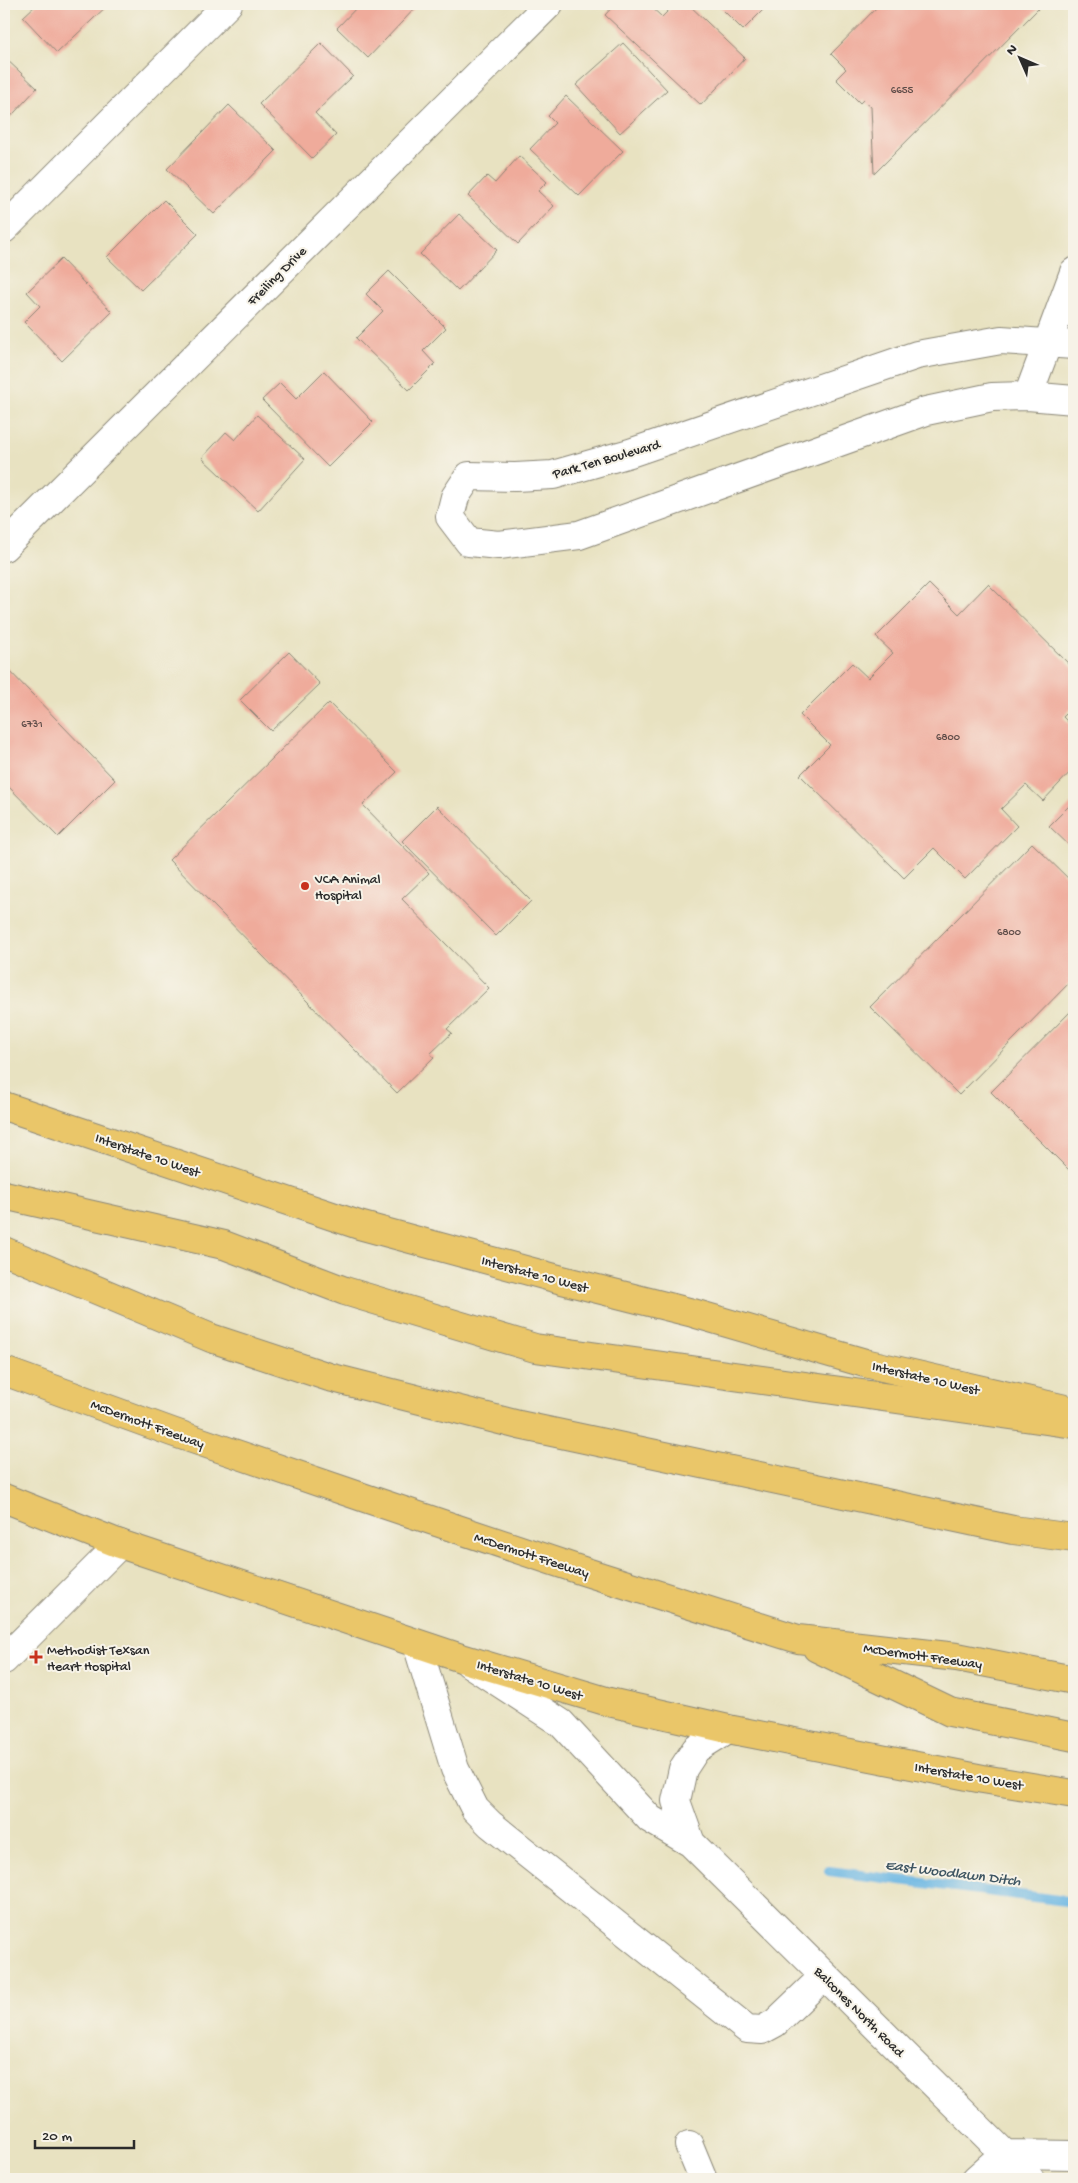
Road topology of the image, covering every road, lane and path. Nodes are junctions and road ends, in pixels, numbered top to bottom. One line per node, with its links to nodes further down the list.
1 (228, 4): 3 (street)
2 (549, 4): 9 (street, Freiling Drive)
3 (4, 229)
4 (1074, 272): 5 (street)
5 (1047, 342): 6 (street, Park Ten Boulevard); 7 (street); 7 (street, Park Ten Boulevard)
6 (1074, 345)
7 (1028, 396): 8 (street, Park Ten Boulevard)
8 (1074, 400)
9 (4, 547)
10 (4, 1106): 14 (main road, Interstate 10 West)
11 (4, 1195): 15 (main road)
12 (4, 1251): 17 (main road)
13 (4, 1371): 19 (main road, McDermott Freeway)
14 (1074, 1411)
15 (1074, 1424)
16 (4, 1498): 18 (main road, Interstate 10 West)
17 (1074, 1538)
18 (120, 1544): 20 (main road, Interstate 10 West); 22 (street)
19 (798, 1639): 23 (main road, McDermott Freeway); 25 (main road)
20 (417, 1644): 21 (main road, Interstate 10 West); 28 (street)
21 (461, 1658): 24 (main road, Interstate 10 West); 27 (street, Balcones North Road)
22 (4, 1660)
23 (1074, 1680)
24 (728, 1729): 26 (main road, Interstate 10 West); 27 (street, Balcones North Road)
25 (1074, 1737)
26 (1074, 1794)
27 (690, 1843): 28 (street, Balcones North Road)
28 (824, 1976): 30 (street, Balcones North Road)
29 (688, 2145): 32 (street)
30 (1004, 2154): 31 (street); 33 (street); 34 (street, Balcones North Road)
31 (1074, 2155)
32 (703, 2179)
33 (976, 2179)
34 (1030, 2179)

